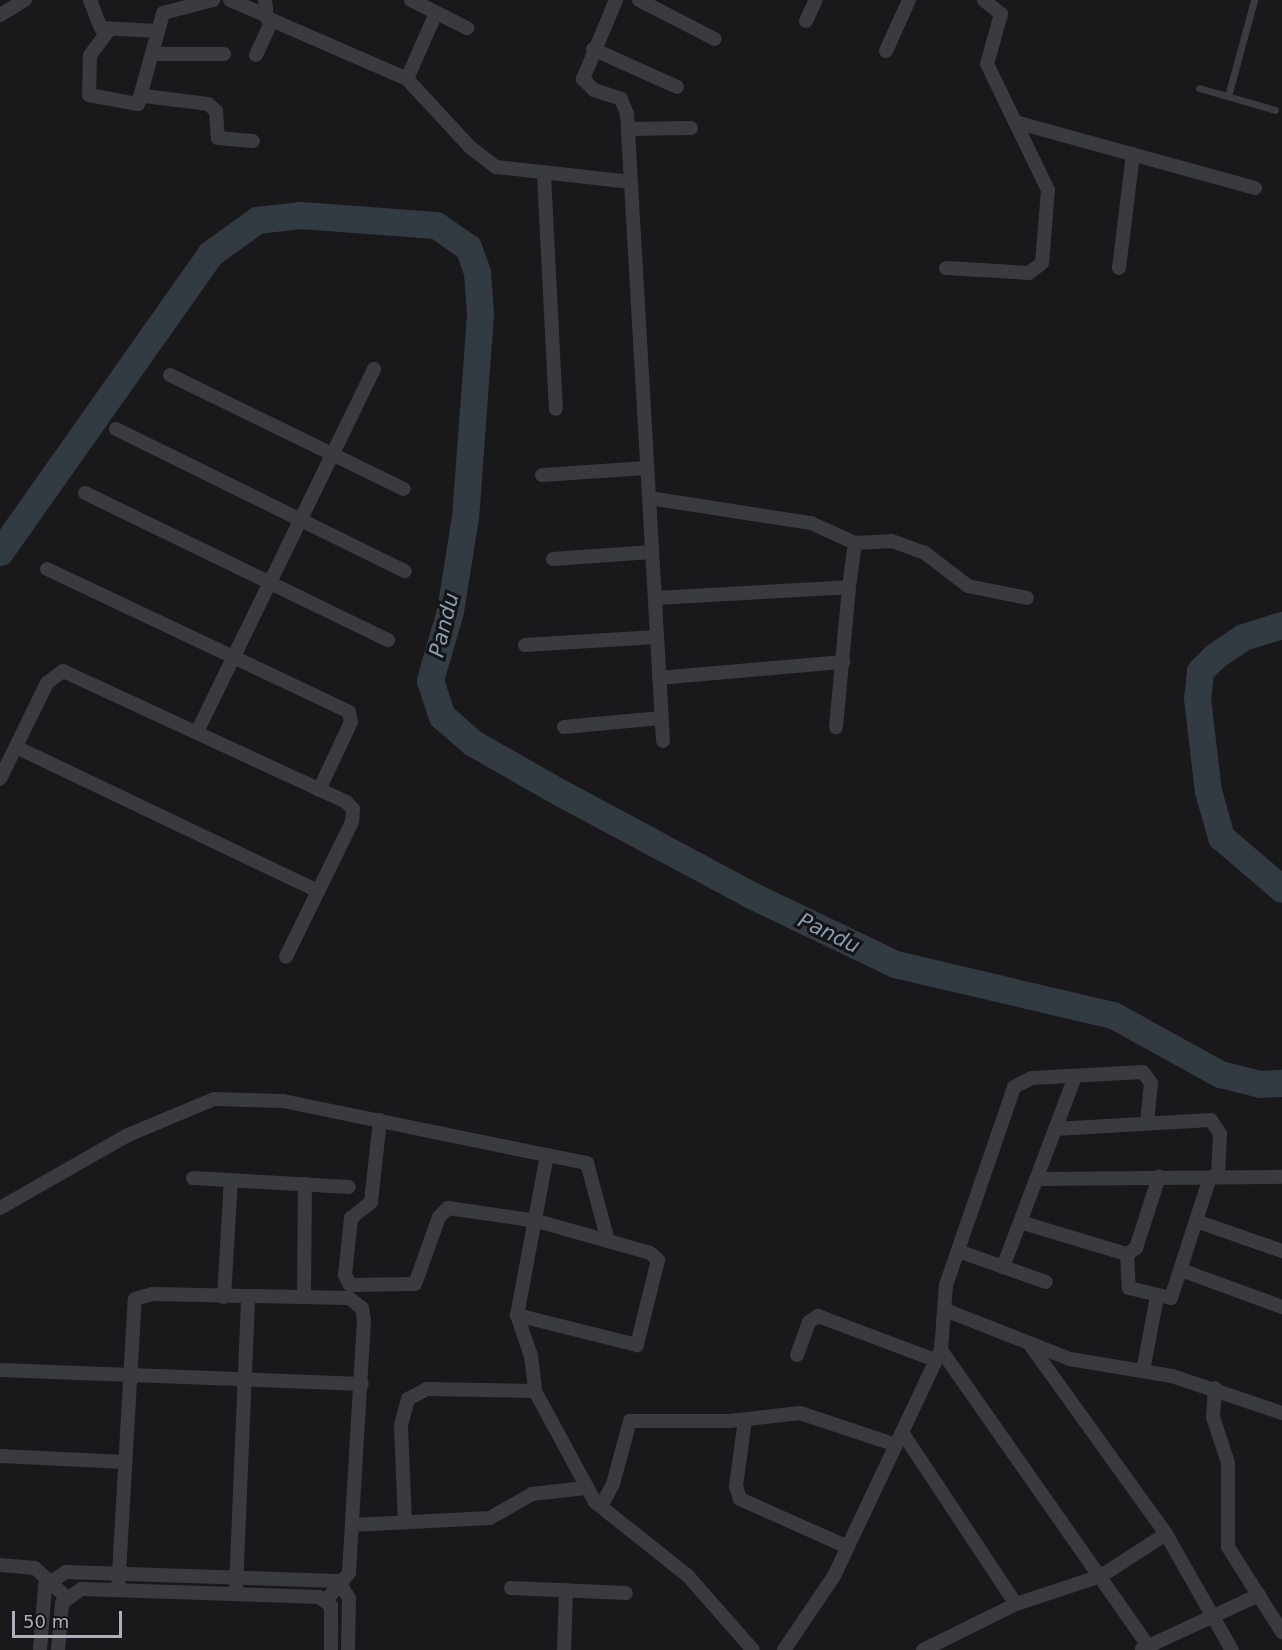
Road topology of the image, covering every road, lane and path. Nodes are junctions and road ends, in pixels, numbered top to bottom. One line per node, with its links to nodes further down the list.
1 (25, 0): 14 (street)
2 (90, 0): 18 (street)
3 (213, 0): 19 (street)
4 (230, 0): 15 (street)
5 (265, 0): 15 (street)
6 (411, 0): 13 (street)
7 (616, 0): 21 (street)
8 (639, 0): 20 (street)
9 (816, 0): 16 (street)
10 (909, 0): 22 (street)
11 (984, 0): 32 (street)
12 (1254, 0): 30 (lane)
13 (436, 13): 17 (street); 26 (street)
14 (0, 15)
15 (268, 17): 25 (street); 26 (street)
16 (806, 21)
17 (467, 28)
18 (109, 30): 19 (street); 29 (street)
19 (157, 31): 23 (street)
20 (715, 39)
21 (593, 49): 27 (street); 34 (street)
22 (886, 51)
23 (152, 54): 24 (street); 29 (street)
24 (224, 54)
25 (256, 55)
26 (407, 79): 37 (street)
27 (677, 87)
28 (1199, 88): 30 (lane)
29 (144, 96): 35 (street)
30 (1228, 96): 31 (lane)
31 (1275, 110)
32 (1015, 122): 36 (street); 40 (street)
33 (691, 128): 34 (street)
34 (628, 129): 38 (street)
35 (253, 141)
36 (1133, 154): 39 (street); 41 (street)
37 (544, 175): 38 (street); 44 (street)
38 (631, 182): 47 (street)
39 (1255, 188)
40 (946, 268)
41 (1119, 268)
42 (374, 369): 46 (street)
43 (170, 375): 46 (street)
44 (556, 409)
45 (116, 429): 52 (street)
46 (333, 455): 49 (street); 52 (street)
47 (647, 468): 48 (street); 51 (street)
48 (542, 475)
49 (404, 489)
50 (85, 492): 58 (street)
51 (649, 498): 53 (street); 54 (street)
52 (301, 520): 57 (street); 58 (street)
53 (855, 543): 59 (street); 61 (street)
54 (652, 552): 55 (street); 60 (street)
55 (553, 559)
56 (47, 569): 65 (street)
57 (405, 571)
58 (270, 583): 63 (street); 65 (street)
59 (849, 587): 60 (street); 66 (street)
60 (655, 598): 62 (street)
61 (1027, 598)
62 (657, 637): 64 (street); 67 (street)
63 (388, 640)
64 (525, 645)
65 (234, 657): 71 (street); 75 (street)
66 (843, 662): 67 (street); 70 (street)
67 (659, 678): 68 (street)
68 (661, 718): 69 (street); 72 (street)
69 (564, 727)
70 (837, 727)
71 (197, 732): 73 (street); 75 (street)
72 (663, 741)
73 (16, 747): 74 (street); 76 (street)
74 (0, 779)
75 (319, 790): 76 (street)
76 (318, 891): 77 (street)
77 (286, 957)
78 (1075, 1076): 80 (street); 81 (street); 96 (street)
79 (380, 1120): 82 (street); 91 (street); 92 (street)
80 (1147, 1123): 81 (street); 84 (street)
81 (1055, 1129): 87 (street)
82 (547, 1155): 92 (street); 95 (street)
83 (1159, 1177): 84 (street); 87 (street); 98 (street)
84 (1214, 1177): 85 (street); 93 (street)
85 (1282, 1177)
86 (193, 1178): 88 (street)
87 (1036, 1179): 94 (street)
88 (231, 1180): 89 (street); 102 (street)
89 (305, 1184): 90 (street); 103 (street)
90 (349, 1187)
91 (0, 1208)
92 (537, 1221): 95 (street); 108 (street)
93 (1196, 1221): 97 (street); 100 (street)
94 (1020, 1222): 98 (street); 99 (street)
95 (608, 1241): 108 (street)
96 (958, 1251): 99 (street); 107 (street)
97 (1282, 1251)
98 (1127, 1254): 104 (street)
99 (1003, 1267): 101 (street)
100 (1181, 1270): 104 (street); 106 (street)
101 (1046, 1282)
102 (224, 1297): 105 (street); 114 (street)
103 (304, 1297): 105 (street); 116 (street)
104 (1157, 1297): 113 (street)
105 (248, 1298): 115 (street)
106 (1282, 1307)
107 (945, 1310): 109 (street); 111 (street)
108 (517, 1316): 118 (street)
109 (1031, 1346): 113 (street); 129 (street)
110 (797, 1355): 111 (street)
111 (938, 1355): 121 (street); 133 (street)
112 (0, 1370): 114 (street)
113 (1143, 1371): 117 (street)
114 (130, 1375): 115 (street); 124 (street)
115 (247, 1381): 116 (street); 135 (street)
116 (362, 1384): 128 (street)
117 (1215, 1388): 119 (street); 142 (street)
118 (536, 1391): 125 (street); 127 (street)
119 (1282, 1413)
120 (745, 1420): 122 (street); 126 (street); 130 (street)
121 (902, 1432): 122 (street); 145 (street)
122 (896, 1445): 130 (street)
123 (0, 1456): 124 (street)
124 (125, 1462): 132 (street)
125 (585, 1488): 126 (street); 127 (street)
126 (601, 1506): 154 (street)
127 (405, 1522): 128 (street)
128 (352, 1525): 136 (street)
129 (1166, 1534): 133 (street); 146 (street)
130 (848, 1547): 155 (street)
131 (0, 1565): 134 (street)
132 (118, 1574): 134 (street); 135 (street); 138 (street)
133 (1101, 1576): 145 (street); 148 (street)
134 (50, 1579): 143 (street); 149 (street)
135 (237, 1580): 136 (street); 141 (street)
136 (344, 1586): 144 (street); 152 (street)
137 (511, 1588): 139 (street)
138 (118, 1590): 141 (street); 143 (street)
139 (566, 1590): 140 (street); 153 (street)
140 (626, 1593)
141 (235, 1595): 144 (street)
142 (1259, 1595): 146 (street); 147 (street)
143 (66, 1597): 150 (street)
144 (326, 1600): 151 (street)
145 (1016, 1604): 156 (street)
146 (1217, 1615): 148 (street); 157 (street)
147 (1282, 1632)
148 (1144, 1648)
149 (40, 1650)
150 (58, 1650)
151 (331, 1650)
152 (348, 1650)
153 (564, 1650)
154 (753, 1650)
155 (784, 1650)
156 (923, 1650)
157 (1232, 1650)

